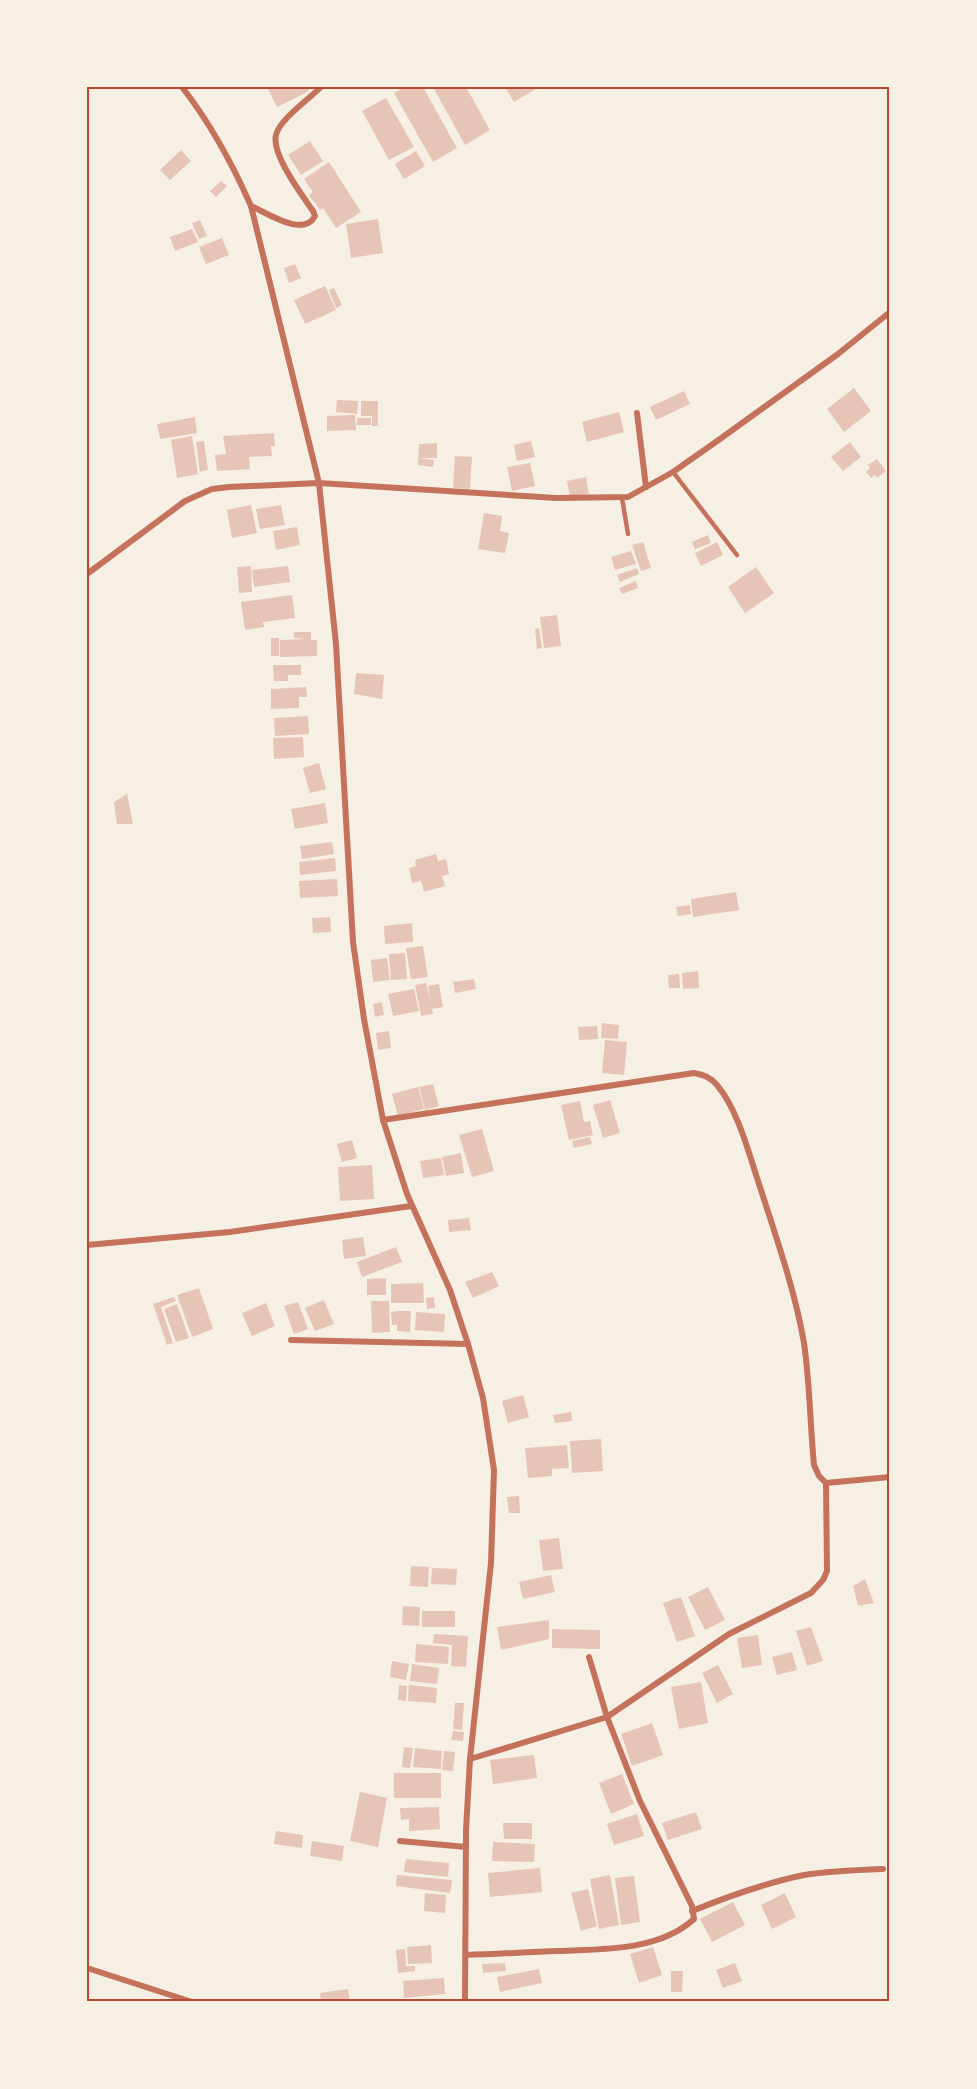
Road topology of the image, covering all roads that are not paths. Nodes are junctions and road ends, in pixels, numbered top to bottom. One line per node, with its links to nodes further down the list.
1 (182, 87): 3 (street)
2 (321, 87): 3 (street)
3 (251, 206): 7 (street)
4 (890, 312): 6 (street)
5 (637, 413): 8 (street)
6 (673, 472): 8 (street); 11 (lane)
7 (319, 483): 9 (street); 12 (street); 13 (street)
8 (646, 487): 9 (street)
9 (622, 498): 10 (lane)
10 (628, 534)
11 (737, 555)
12 (87, 574)
13 (383, 1120): 14 (street); 19 (street)
14 (411, 1206): 15 (street); 17 (street)
15 (87, 1245)
16 (291, 1340): 17 (street)
17 (468, 1344): 22 (street)
18 (890, 1477): 19 (street)
19 (826, 1483): 21 (street)
20 (589, 1657): 21 (street)
21 (607, 1717): 22 (street); 26 (street)
22 (470, 1759): 24 (street)
23 (400, 1841): 24 (street)
24 (466, 1847): 27 (street)
25 (883, 1869): 26 (street)
26 (692, 1911): 27 (street)
27 (466, 1955): 30 (street)
28 (87, 1968): 29 (street)
29 (192, 2002)
30 (465, 2002)

